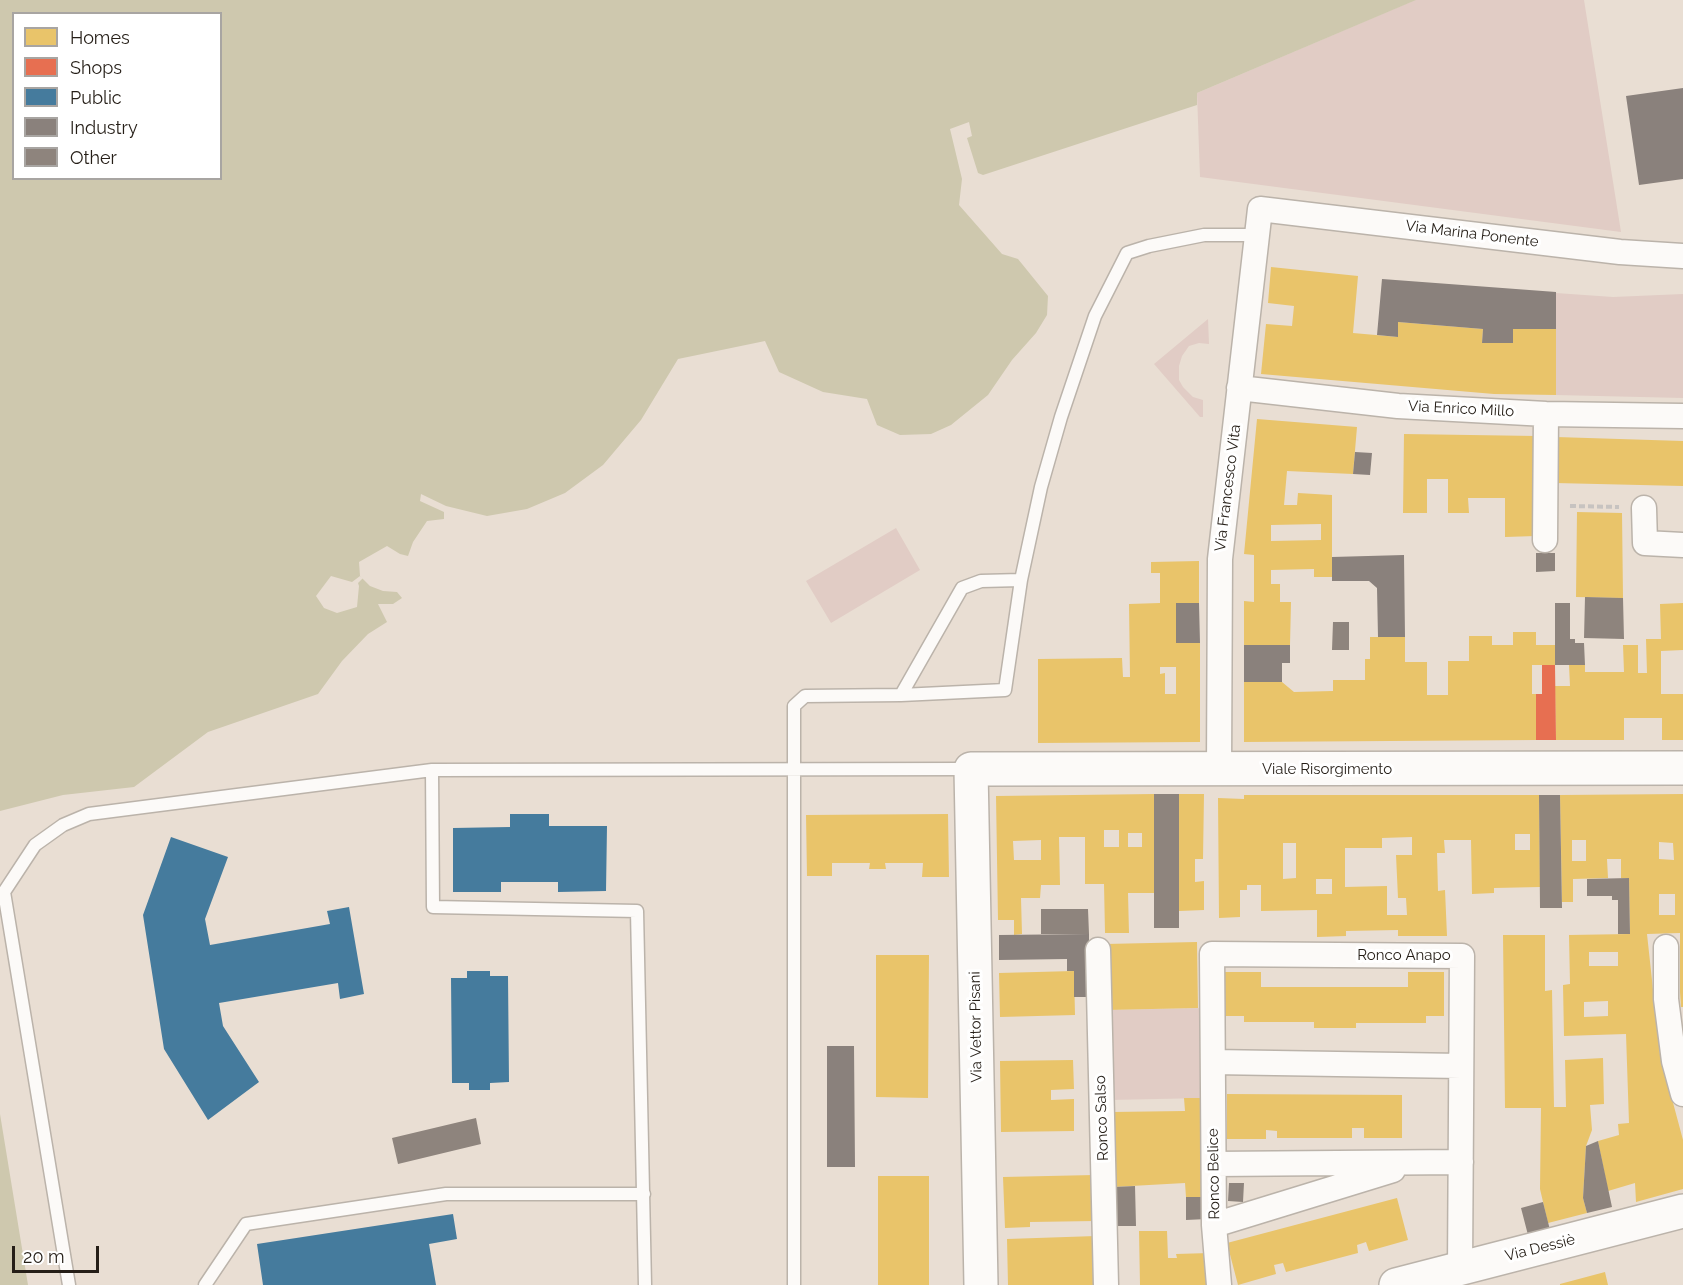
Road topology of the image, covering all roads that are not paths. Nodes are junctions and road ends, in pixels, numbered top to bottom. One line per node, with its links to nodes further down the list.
1 (1260, 209): 2 (street, Via Francesco Vita); 3 (street, Via Marina Ponente)
2 (1257, 235): 4 (street, Via Francesco Vita); 10 (lane)
3 (1683, 256)
4 (1239, 388): 5 (street, Via Enrico Millo); 15 (street, Via Francesco Vita)
5 (1546, 414): 6 (street, Via Enrico Millo); 8 (street)
6 (1683, 416)
7 (1644, 508): 9 (street)
8 (1545, 540)
9 (1683, 545)
10 (1021, 580): 11 (lane); 11 (lane)
11 (901, 695): 12 (lane)
12 (793, 768): 14 (lane); 16 (lane); 32 (lane)
13 (1683, 768): 15 (street, Viale Risorgimento)
14 (971, 769): 15 (street, Viale Risorgimento); 33 (street, Via Vettor Pisani)
15 (1219, 769)
16 (432, 770): 25 (lane); 29 (lane)
17 (1666, 947): 21 (street)
18 (1098, 950): 34 (street, Ronco Salso)
19 (1213, 1062): 20 (street); 20 (street, Ronco Anapo); 24 (street, Ronco Belice)
20 (1461, 1066): 23 (street, Ronco Anapo)
21 (1683, 1094)
22 (1418, 1162): 23 (street); 24 (street); 27 (street)
23 (1461, 1162): 28 (street, Ronco Anapo)
24 (1214, 1164): 27 (street, Ronco Belice)
25 (644, 1194): 30 (lane); 31 (lane)
26 (1683, 1211): 28 (street, Via Dessiè)
27 (1214, 1225): 35 (street, Ronco Belice)
28 (1460, 1269): 36 (street, Via Dessiè)
29 (69, 1285)
30 (205, 1285)
31 (645, 1285)
32 (794, 1285)
33 (981, 1285)
34 (1107, 1285)
35 (1220, 1285)
36 (1396, 1285)

